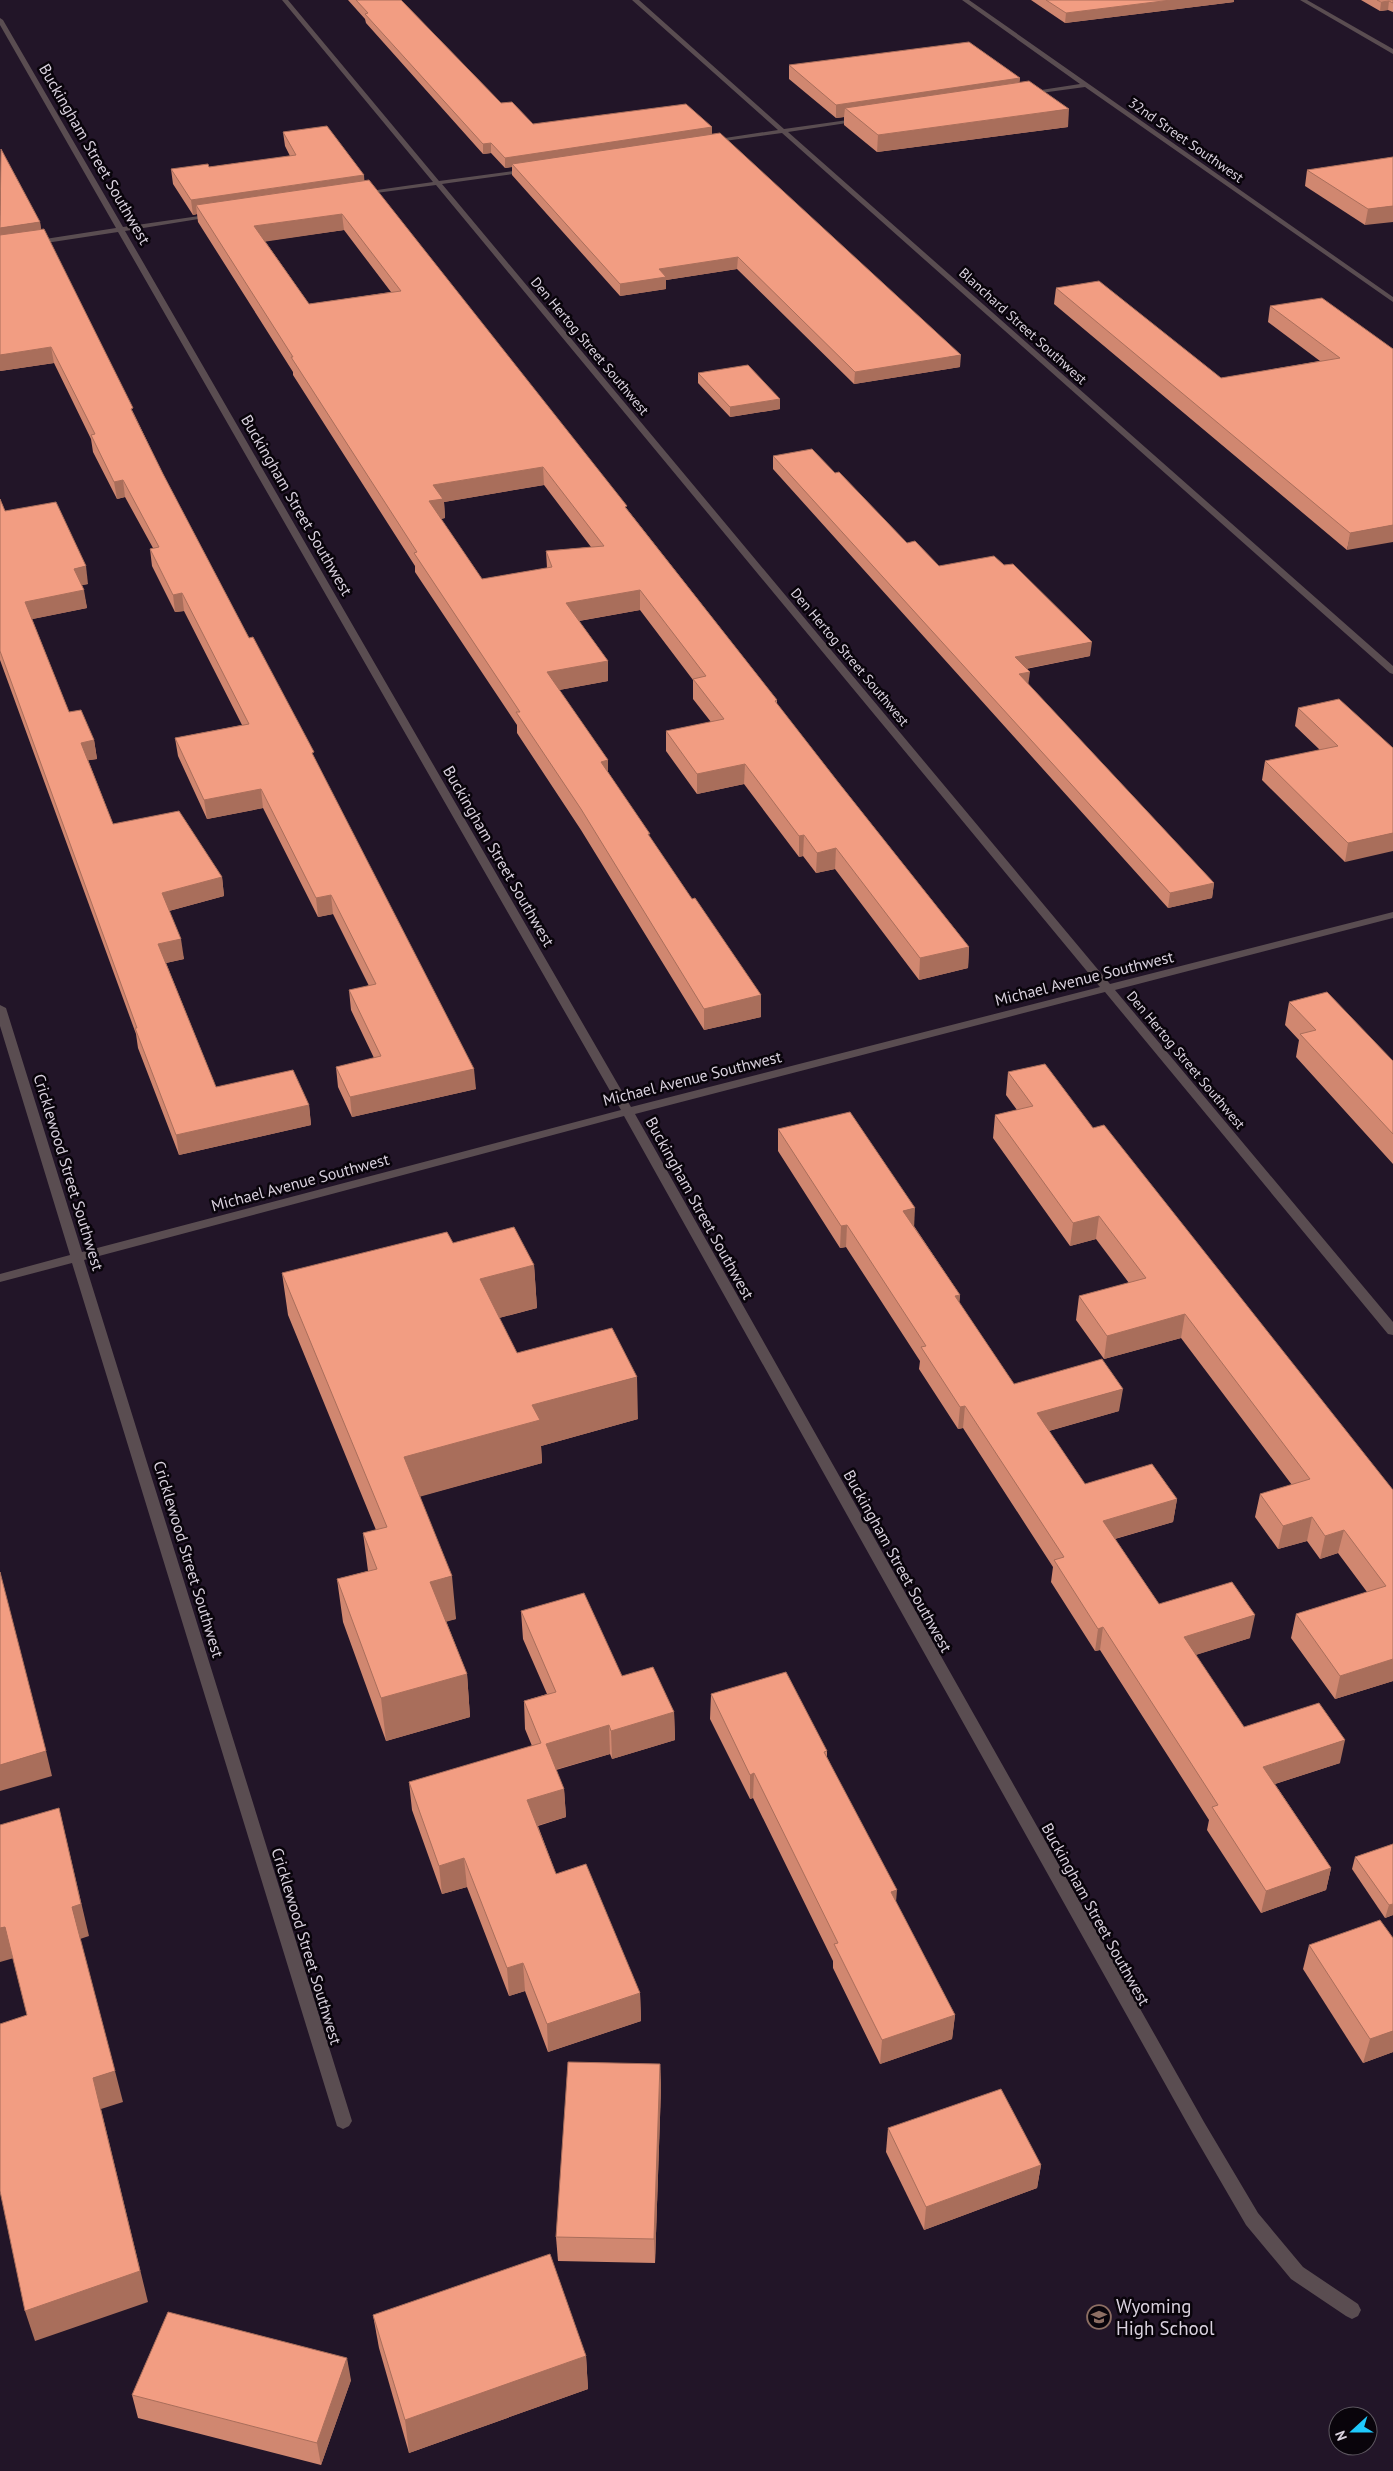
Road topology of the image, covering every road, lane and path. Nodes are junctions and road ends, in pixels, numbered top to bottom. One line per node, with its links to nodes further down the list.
1 (285, 0): 13 (street, Den Hertog Street Southwest)
2 (635, 0): 10 (street, Blanchard Street Southwest)
3 (965, 0): 7 (street, 32nd Street Southwest)
4 (1303, 0): 6 (street)
5 (0, 20): 16 (street, Buckingham Street Southwest)
6 (1393, 52)
7 (1086, 85): 8 (street); 18 (street, 32nd Street Southwest)
8 (1018, 96)
9 (873, 118): 10 (street)
10 (785, 131): 11 (street); 19 (street, Blanchard Street Southwest)
11 (706, 143)
12 (532, 169): 13 (street)
13 (437, 183): 14 (street); 21 (street, Den Hertog Street Southwest)
14 (358, 195)
15 (220, 215): 16 (street)
16 (120, 230): 17 (street); 23 (street, Buckingham Street Southwest)
17 (0, 248)
18 (1393, 300)
19 (1393, 671)
20 (1393, 915): 21 (street, Michael Avenue Southwest)
21 (1108, 989): 23 (street, Michael Avenue Southwest); 26 (street, Den Hertog Street Southwest)
22 (0, 1008): 24 (street, Cricklewood Street Southwest)
23 (627, 1112): 24 (street, Michael Avenue Southwest); 28 (street, Buckingham Street Southwest)
24 (76, 1258): 25 (street, Michael Avenue Southwest); 27 (street, Cricklewood Street Southwest)
25 (0, 1278)
26 (1393, 1331)
27 (343, 2121)
28 (1352, 2310)

